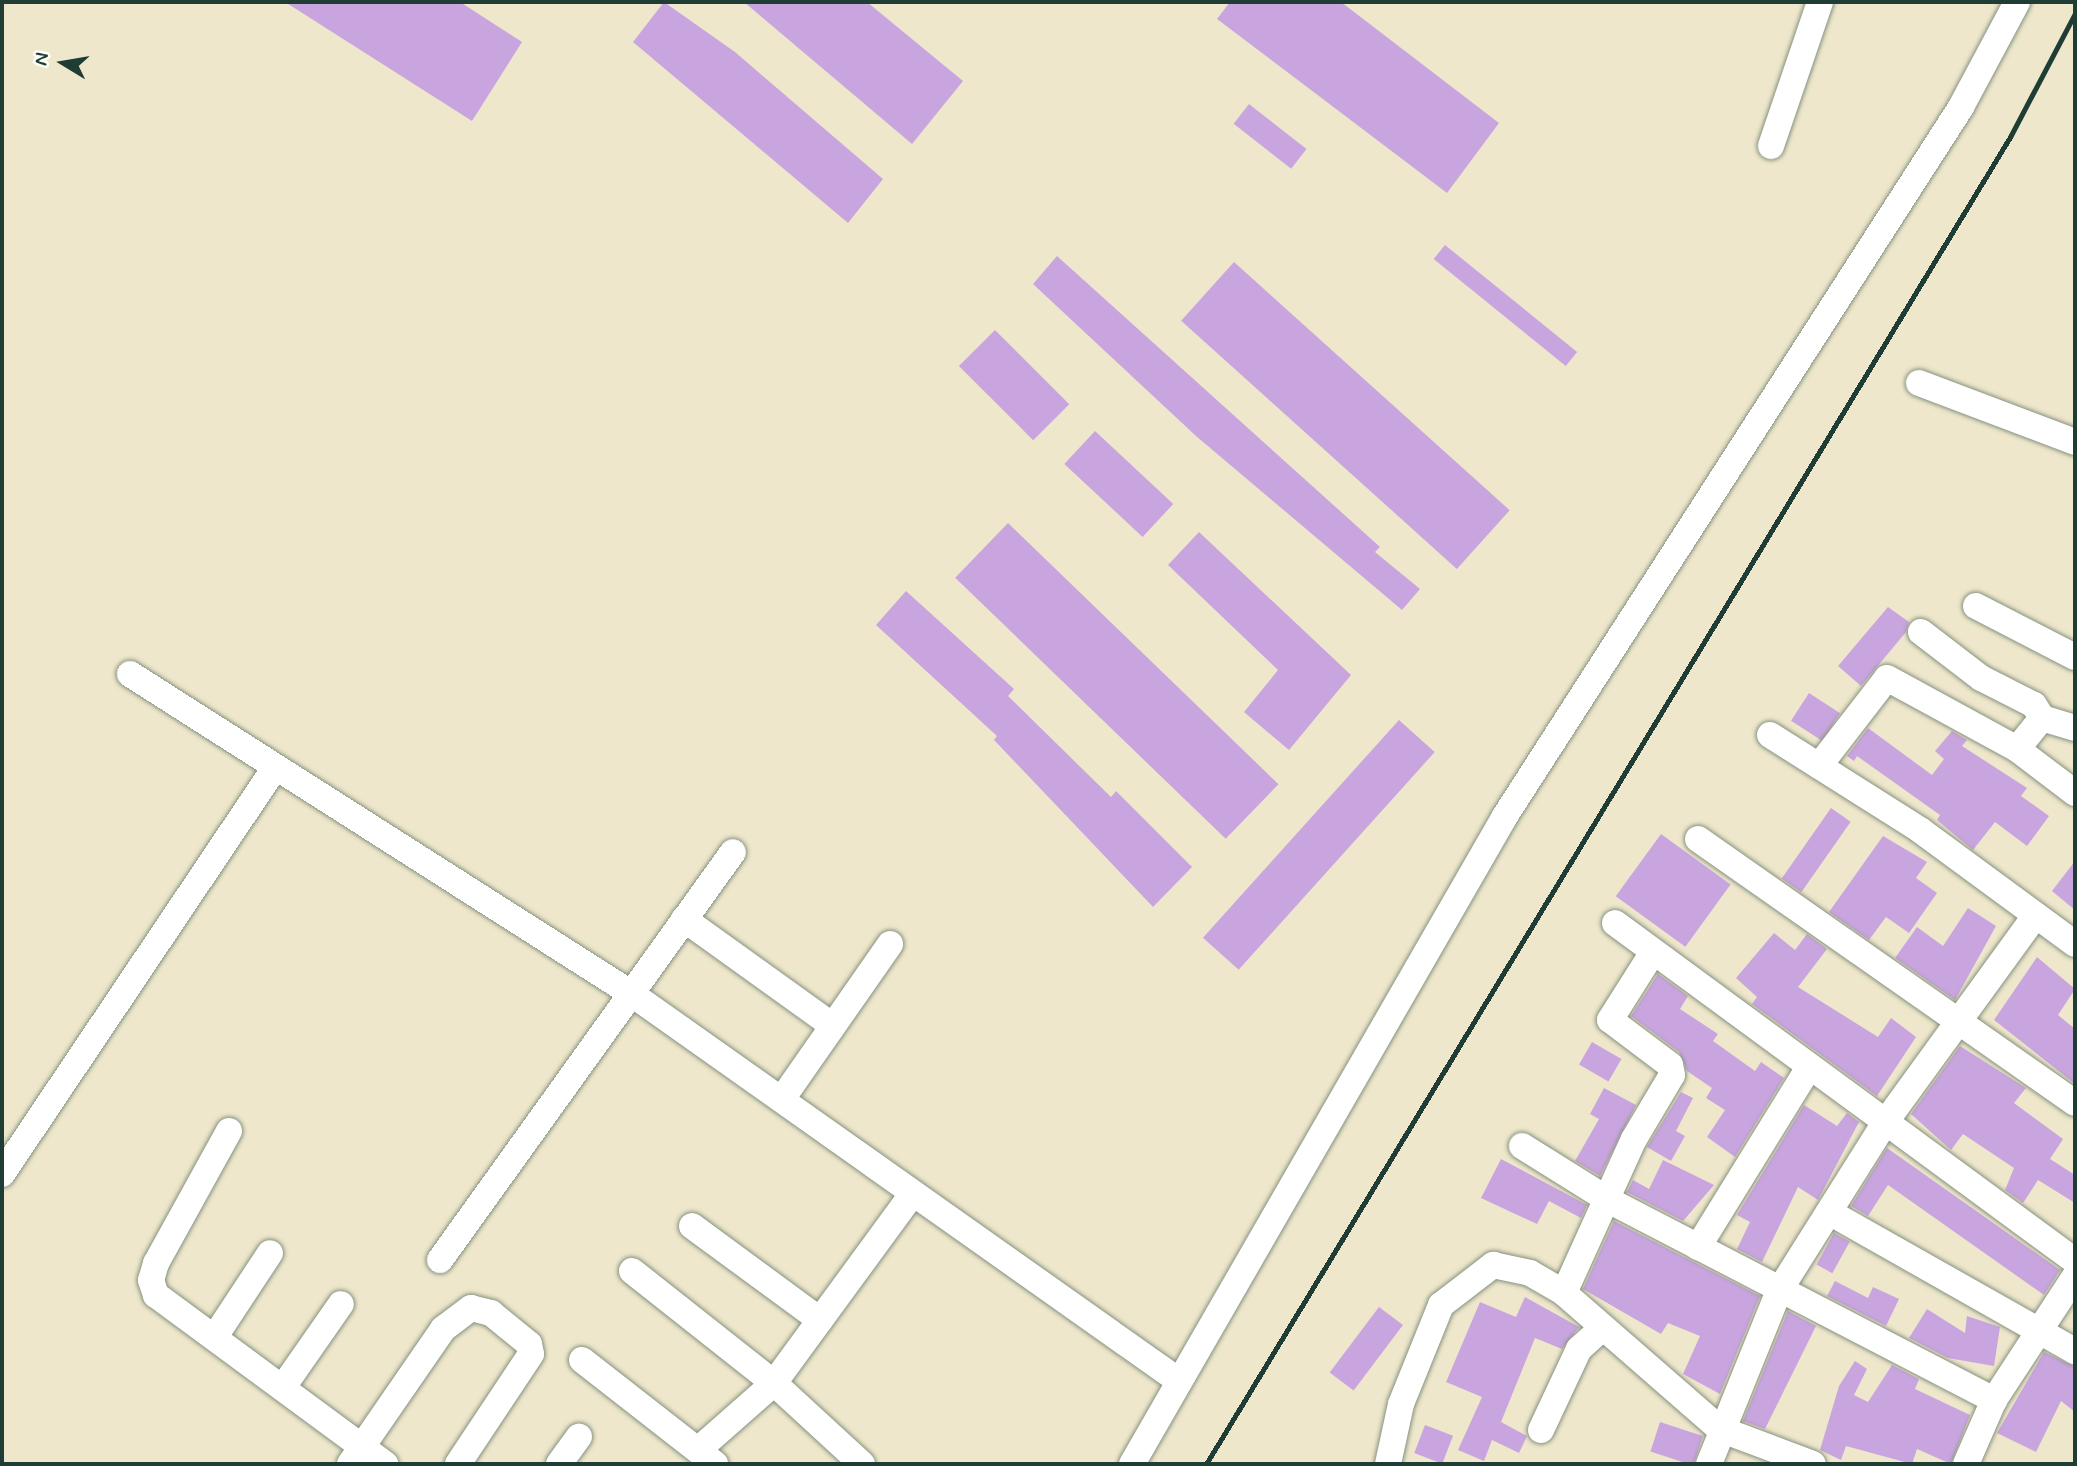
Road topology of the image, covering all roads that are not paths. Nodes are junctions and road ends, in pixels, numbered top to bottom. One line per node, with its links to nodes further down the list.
1 (1821, 2): 3 (street)
2 (2017, 2): 54 (street)
3 (1771, 146)
4 (1919, 383): 5 (street)
5 (2075, 442)
6 (1976, 606): 8 (street)
7 (1922, 632): 10 (street)
8 (2075, 657)
9 (130, 674): 15 (street)
10 (2042, 718): 11 (street); 13 (street)
11 (2075, 728)
12 (1770, 735): 14 (street)
13 (2017, 749): 14 (street); 16 (street)
14 (1819, 766): 19 (street)
15 (275, 767): 25 (street); 34 (street)
16 (2075, 793)
17 (1698, 839): 26 (street)
18 (733, 852): 20 (street)
19 (2036, 915): 23 (street); 26 (street)
20 (684, 919): 25 (street); 27 (street)
21 (1615, 923): 24 (street)
22 (890, 944): 27 (street)
23 (2075, 944)
24 (1653, 952): 28 (street); 36 (street)
25 (629, 992): 29 (street); 41 (street)
26 (1957, 1022): 30 (street); 31 (street)
27 (833, 1026): 29 (street)
28 (1808, 1069): 31 (street); 39 (street)
29 (782, 1099): 35 (street)
30 (2075, 1103)
31 (1884, 1124): 37 (street); 42 (street)
32 (229, 1131): 51 (street)
33 (1521, 1146): 36 (street)
34 (2, 1174)
35 (911, 1196): 48 (street); 54 (street)
36 (1610, 1201): 39 (street); 46 (street)
37 (1829, 1212): 45 (street); 50 (street)
38 (692, 1226): 48 (street)
39 (1698, 1247): 45 (street)
40 (270, 1253): 51 (street)
41 (440, 1260)
42 (2075, 1261)
43 (632, 1271): 55 (street)
44 (2075, 1276): 50 (street)
45 (1779, 1291): 57 (street); 58 (street)
46 (1564, 1293): 49 (street); 68 (street)
47 (341, 1304): 56 (street)
48 (820, 1320): 55 (street)
49 (1601, 1329): 58 (street); 59 (street)
50 (2041, 1331): 52 (street); 57 (street)
51 (216, 1335): 56 (street)
52 (2075, 1351)
53 (582, 1360): 62 (street)
54 (1179, 1381): 67 (street)
55 (774, 1383): 62 (street); 66 (street)
56 (284, 1387): 61 (street)
57 (1994, 1400): 71 (street)
58 (1720, 1429): 69 (street); 70 (street)
59 (1541, 1430)
60 (579, 1436): 65 (street)
61 (356, 1456): 63 (street); 64 (street)
62 (707, 1457)
63 (385, 1464)
64 (458, 1464)
65 (559, 1464)
66 (862, 1464)
67 (1132, 1464)
68 (1388, 1464)
69 (1709, 1464)
70 (1813, 1464)
71 (1966, 1464)

